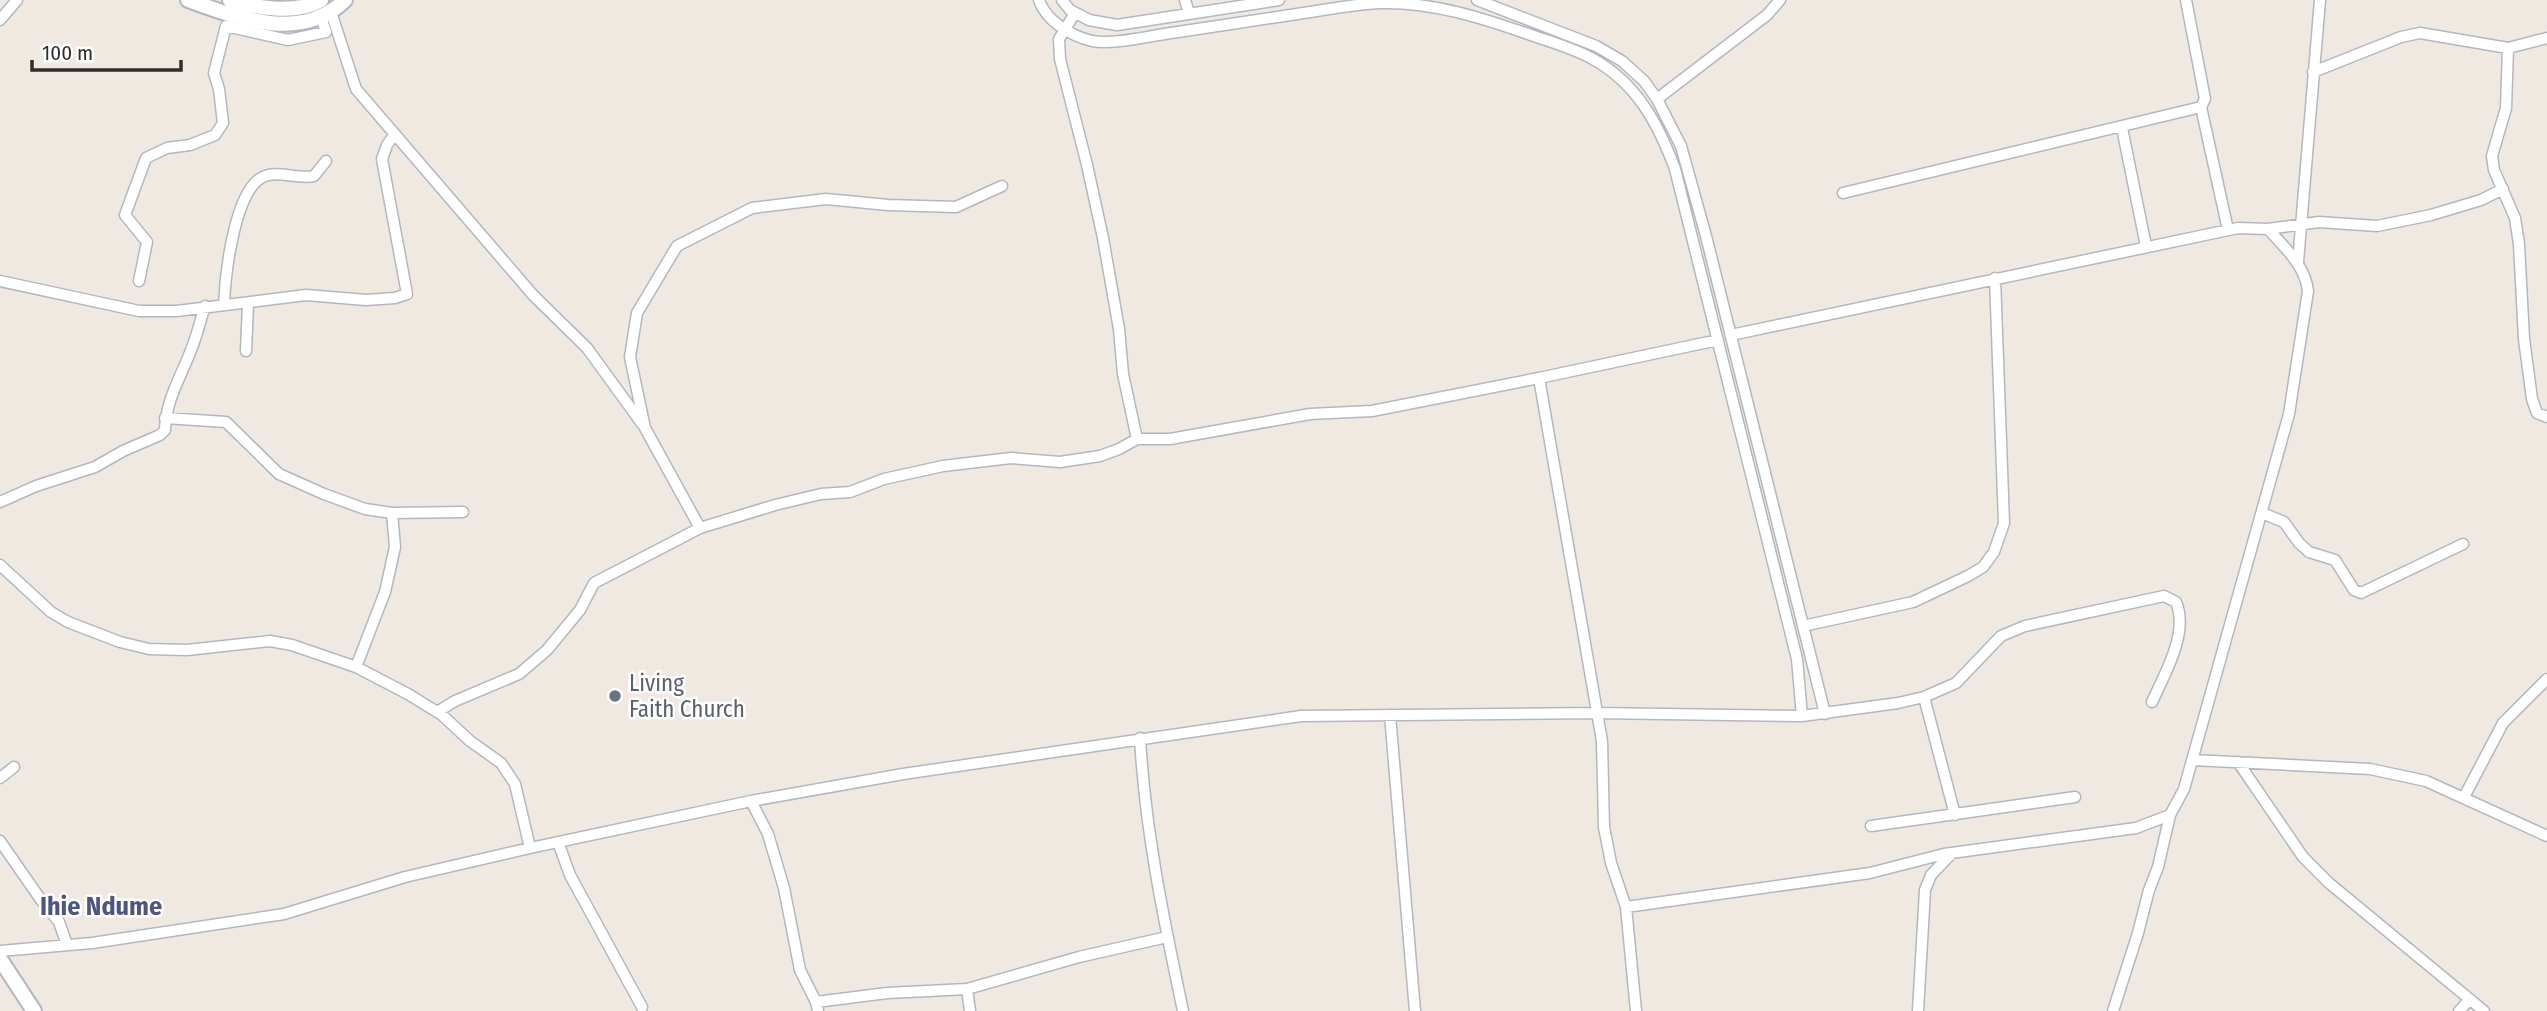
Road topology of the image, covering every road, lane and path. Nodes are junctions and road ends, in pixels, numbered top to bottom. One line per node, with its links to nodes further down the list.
1 (17, 0): 17 (street)
2 (188, 0): 14 (street)
3 (230, 0): 14 (street)
4 (345, 0): 14 (street)
5 (1039, 0): 18 (street)
6 (1062, 0): 15 (street)
7 (1185, 0): 16 (street)
8 (1279, 0): 16 (street)
9 (1477, 0): 13 (street)
10 (1780, 0): 22 (street)
11 (2186, 0): 23 (street)
12 (2320, 0): 21 (street)
13 (1505, 5): 22 (street)
14 (324, 10): 25 (street); 39 (street)
15 (1075, 13): 16 (street); 18 (street)
16 (1189, 13)
17 (0, 20)
18 (1065, 29): 34 (street); 50 (street)
19 (2547, 38): 20 (street)
20 (2508, 48): 21 (street); 28 (street)
21 (2313, 72): 30 (street)
22 (1657, 99): 31 (street)
23 (2201, 107): 24 (street); 33 (street)
24 (2122, 128): 29 (street); 35 (street)
25 (394, 134): 40 (street); 49 (street)
26 (326, 161): 41 (street)
27 (1002, 186): 49 (street)
28 (2503, 190): 30 (street); 47 (street)
29 (1843, 193)
30 (2300, 225): 32 (street); 36 (street)
31 (1704, 228): 34 (street); 43 (street)
32 (2268, 229): 33 (street); 36 (street)
33 (2228, 230): 35 (street)
34 (1691, 232): 44 (street)
35 (2146, 246): 37 (street)
36 (2298, 262): 54 (street)
37 (1995, 278): 43 (street); 60 (street)
38 (0, 281): 42 (street)
39 (139, 281)
40 (248, 303): 41 (street); 45 (street)
41 (225, 305): 42 (street)
42 (205, 306): 48 (street)
43 (1731, 335): 55 (street)
44 (1718, 340): 46 (street); 56 (street)
45 (246, 352)
46 (1539, 377): 50 (street); 66 (street)
47 (2547, 416)
48 (166, 418): 51 (street); 53 (street)
49 (645, 428): 57 (street)
50 (1137, 439): 57 (street)
51 (0, 502)
52 (463, 512): 53 (street)
53 (392, 513): 61 (street)
54 (2262, 513): 58 (street); 71 (street)
55 (1778, 523): 56 (street); 60 (street)
56 (1764, 527): 69 (street)
57 (700, 528): 65 (street)
58 (2463, 544)
59 (0, 565): 61 (street)
60 (1804, 626): 67 (street)
61 (356, 667): 65 (street)
62 (2547, 679): 76 (street)
63 (1924, 697): 64 (street); 67 (street); 78 (street)
64 (2152, 702)
65 (437, 712): 84 (street)
66 (1597, 713): 68 (street); 69 (street); 86 (street)
67 (1825, 714): 69 (street)
68 (1390, 715): 70 (street); 98 (street)
69 (1802, 716)
70 (1140, 738): 77 (street); 87 (street)
71 (2192, 760): 72 (street); 79 (street)
72 (2238, 762): 76 (street); 92 (street)
73 (14, 767): 74 (street)
74 (0, 778)
75 (2075, 797): 78 (street)
76 (2464, 797): 81 (street)
77 (751, 801): 83 (street); 94 (street)
78 (1955, 815): 80 (street)
79 (2170, 815): 85 (street); 101 (street)
80 (1871, 826)
81 (2547, 836)
82 (0, 841): 88 (street)
83 (558, 842): 84 (street); 93 (street)
84 (530, 848): 88 (street)
85 (1952, 853): 86 (street); 100 (street)
86 (1626, 907): 99 (street)
87 (1167, 937): 91 (street); 97 (street)
88 (66, 945): 89 (street)
89 (0, 951)
90 (0, 959): 95 (street)
91 (967, 989): 94 (street); 96 (street)
92 (2469, 1000): 102 (street); 103 (street)
93 (642, 1007)
94 (817, 1007)
95 (34, 1011)
96 (970, 1011)
97 (1183, 1011)
98 (1415, 1011)
99 (1636, 1011)
100 (1918, 1011)
101 (2113, 1011)
102 (2459, 1011)
103 (2484, 1011)

